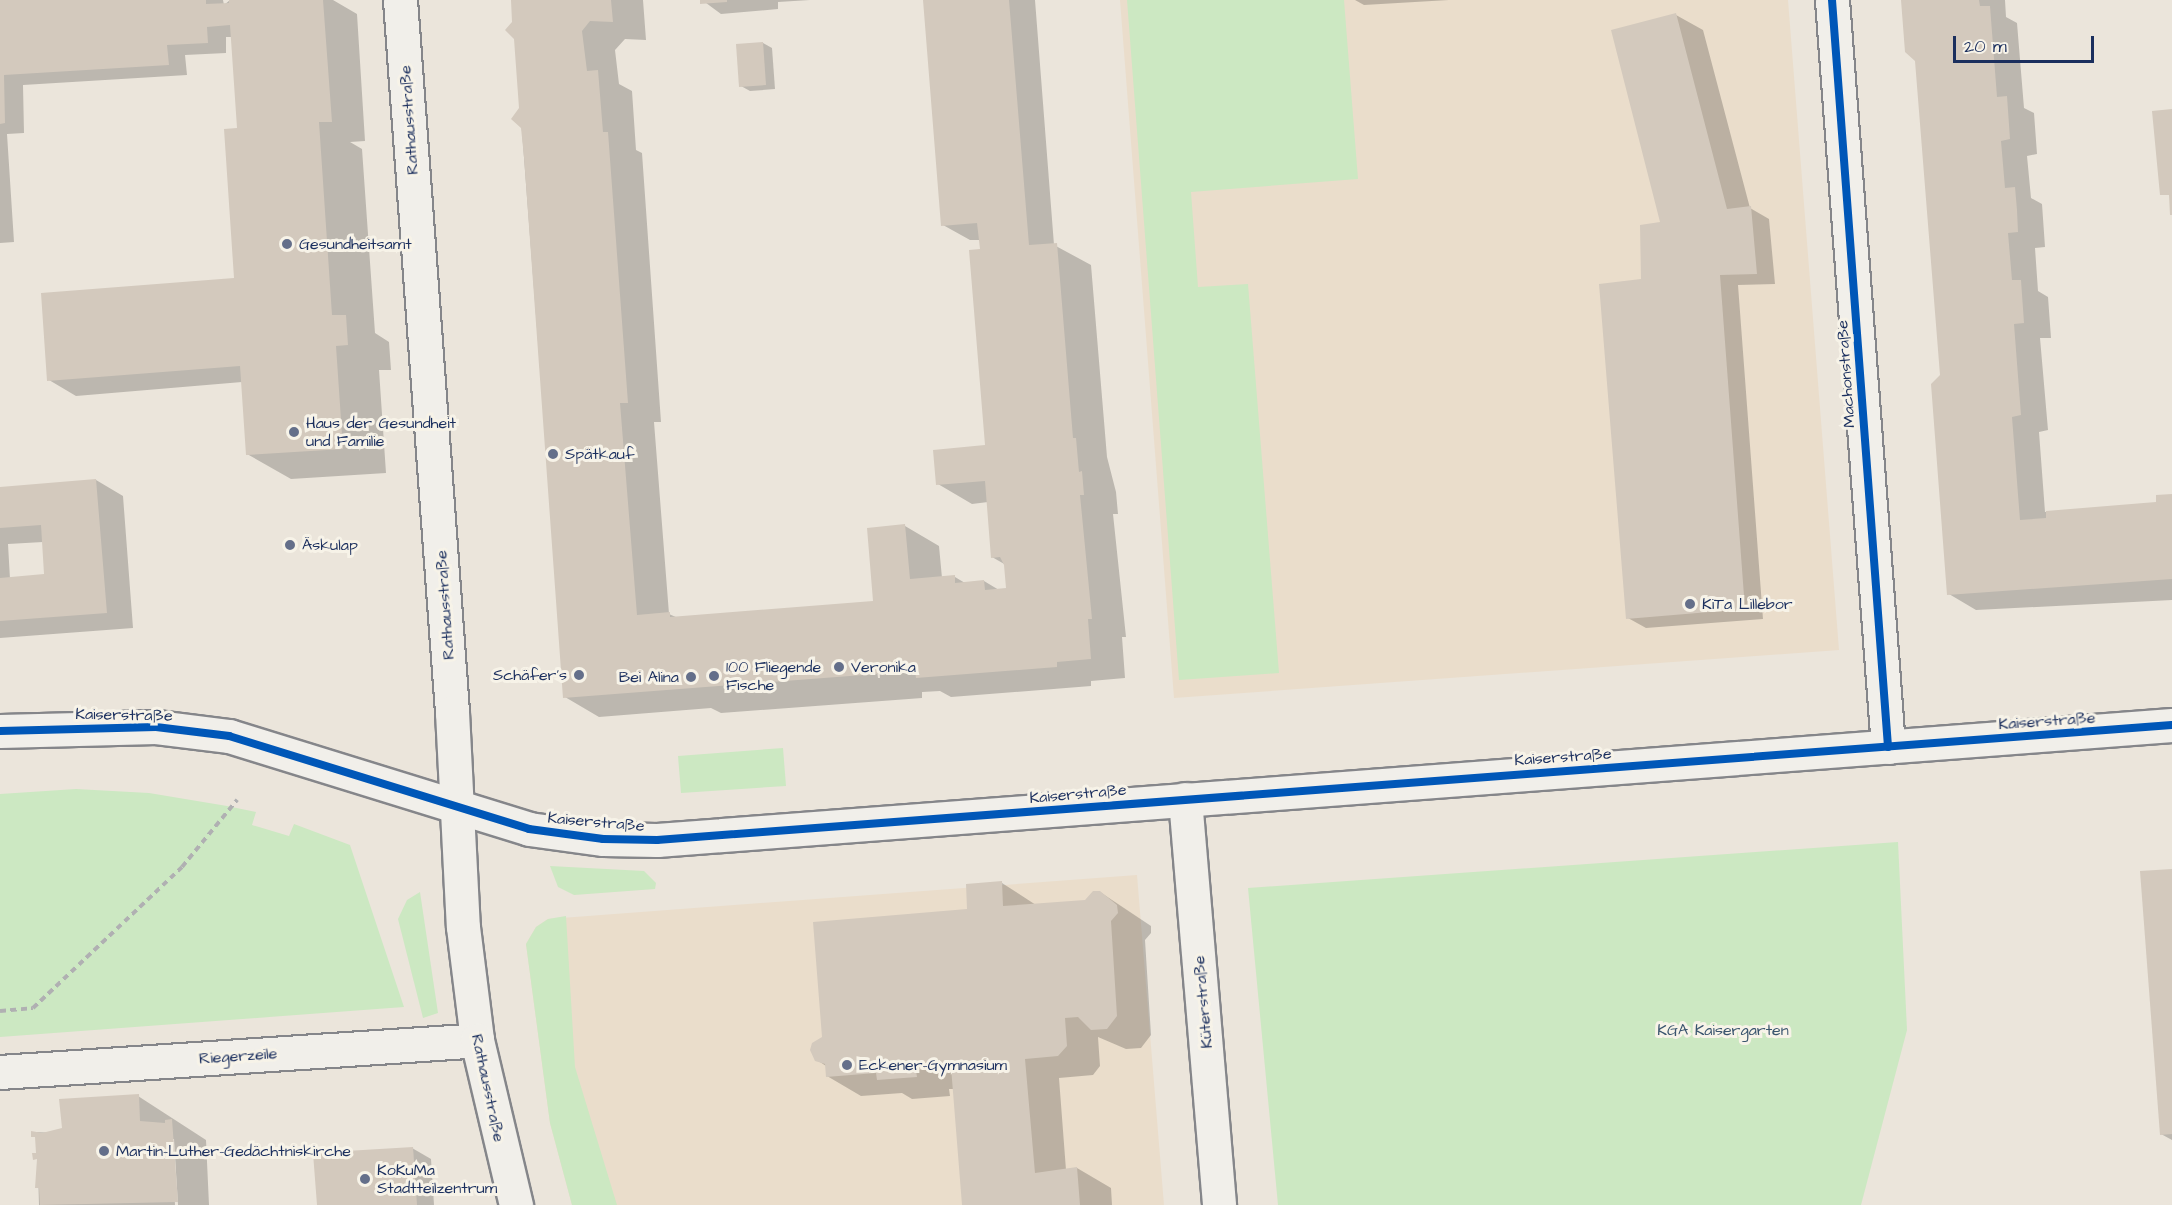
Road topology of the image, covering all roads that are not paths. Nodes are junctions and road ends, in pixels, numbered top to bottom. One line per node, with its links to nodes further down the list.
1 (400, 0): 7 (street, Rathausstraße)
2 (1832, 0): 5 (street, Machonstraße)
3 (2172, 725): 5 (street, Kaiserstraße)
4 (0, 731): 7 (street, Kaiserstraße)
5 (1888, 747): 6 (street, Kaiserstraße)
6 (1185, 799): 7 (street, Kaiserstraße); 11 (street, Küterstraße)
7 (458, 810): 8 (street, Rathausstraße)
8 (477, 1040): 9 (street, Riegerzeile); 10 (street, Rathausstraße)
9 (0, 1072)
10 (516, 1205)
11 (1219, 1205)

